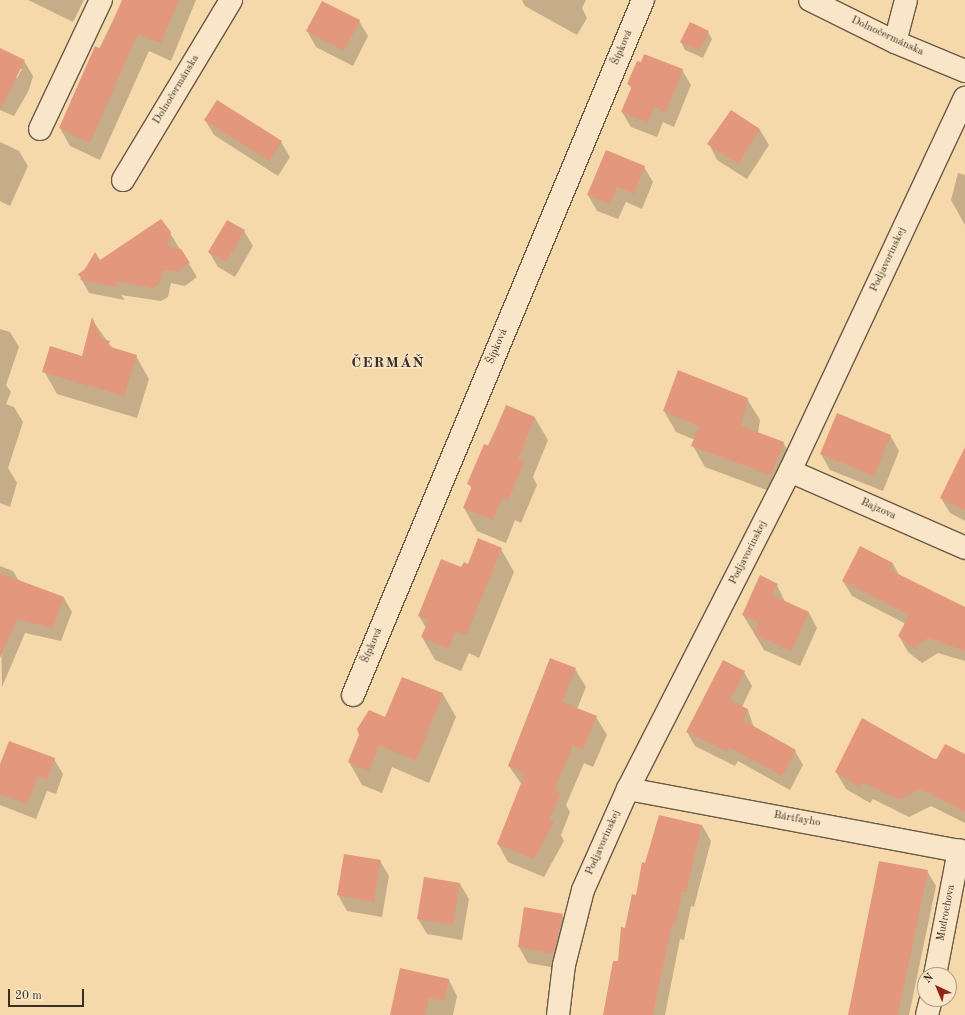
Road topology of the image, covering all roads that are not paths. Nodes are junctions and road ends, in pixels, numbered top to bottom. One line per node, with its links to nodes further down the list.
1 (101, 0): 9 (street)
2 (231, 0): 10 (street, Dolnočermánska)
3 (643, 0): 13 (street, Šípková)
4 (810, 0): 6 (street, Dolnočermánska)
5 (906, 0): 6 (street)
6 (895, 42): 7 (street, Dolnočermánska)
7 (965, 71)
8 (965, 98): 11 (street, Podjavorinskej)
9 (40, 129)
10 (123, 180)
11 (790, 471): 12 (street, Bajzova); 14 (street, Podjavorinskej)
12 (965, 548)
13 (353, 695)
14 (628, 789): 15 (street, Bártfayho); 17 (street, Podjavorinskej)
15 (962, 851): 16 (street, Mudrochova)
16 (937, 967)
17 (558, 1015)

